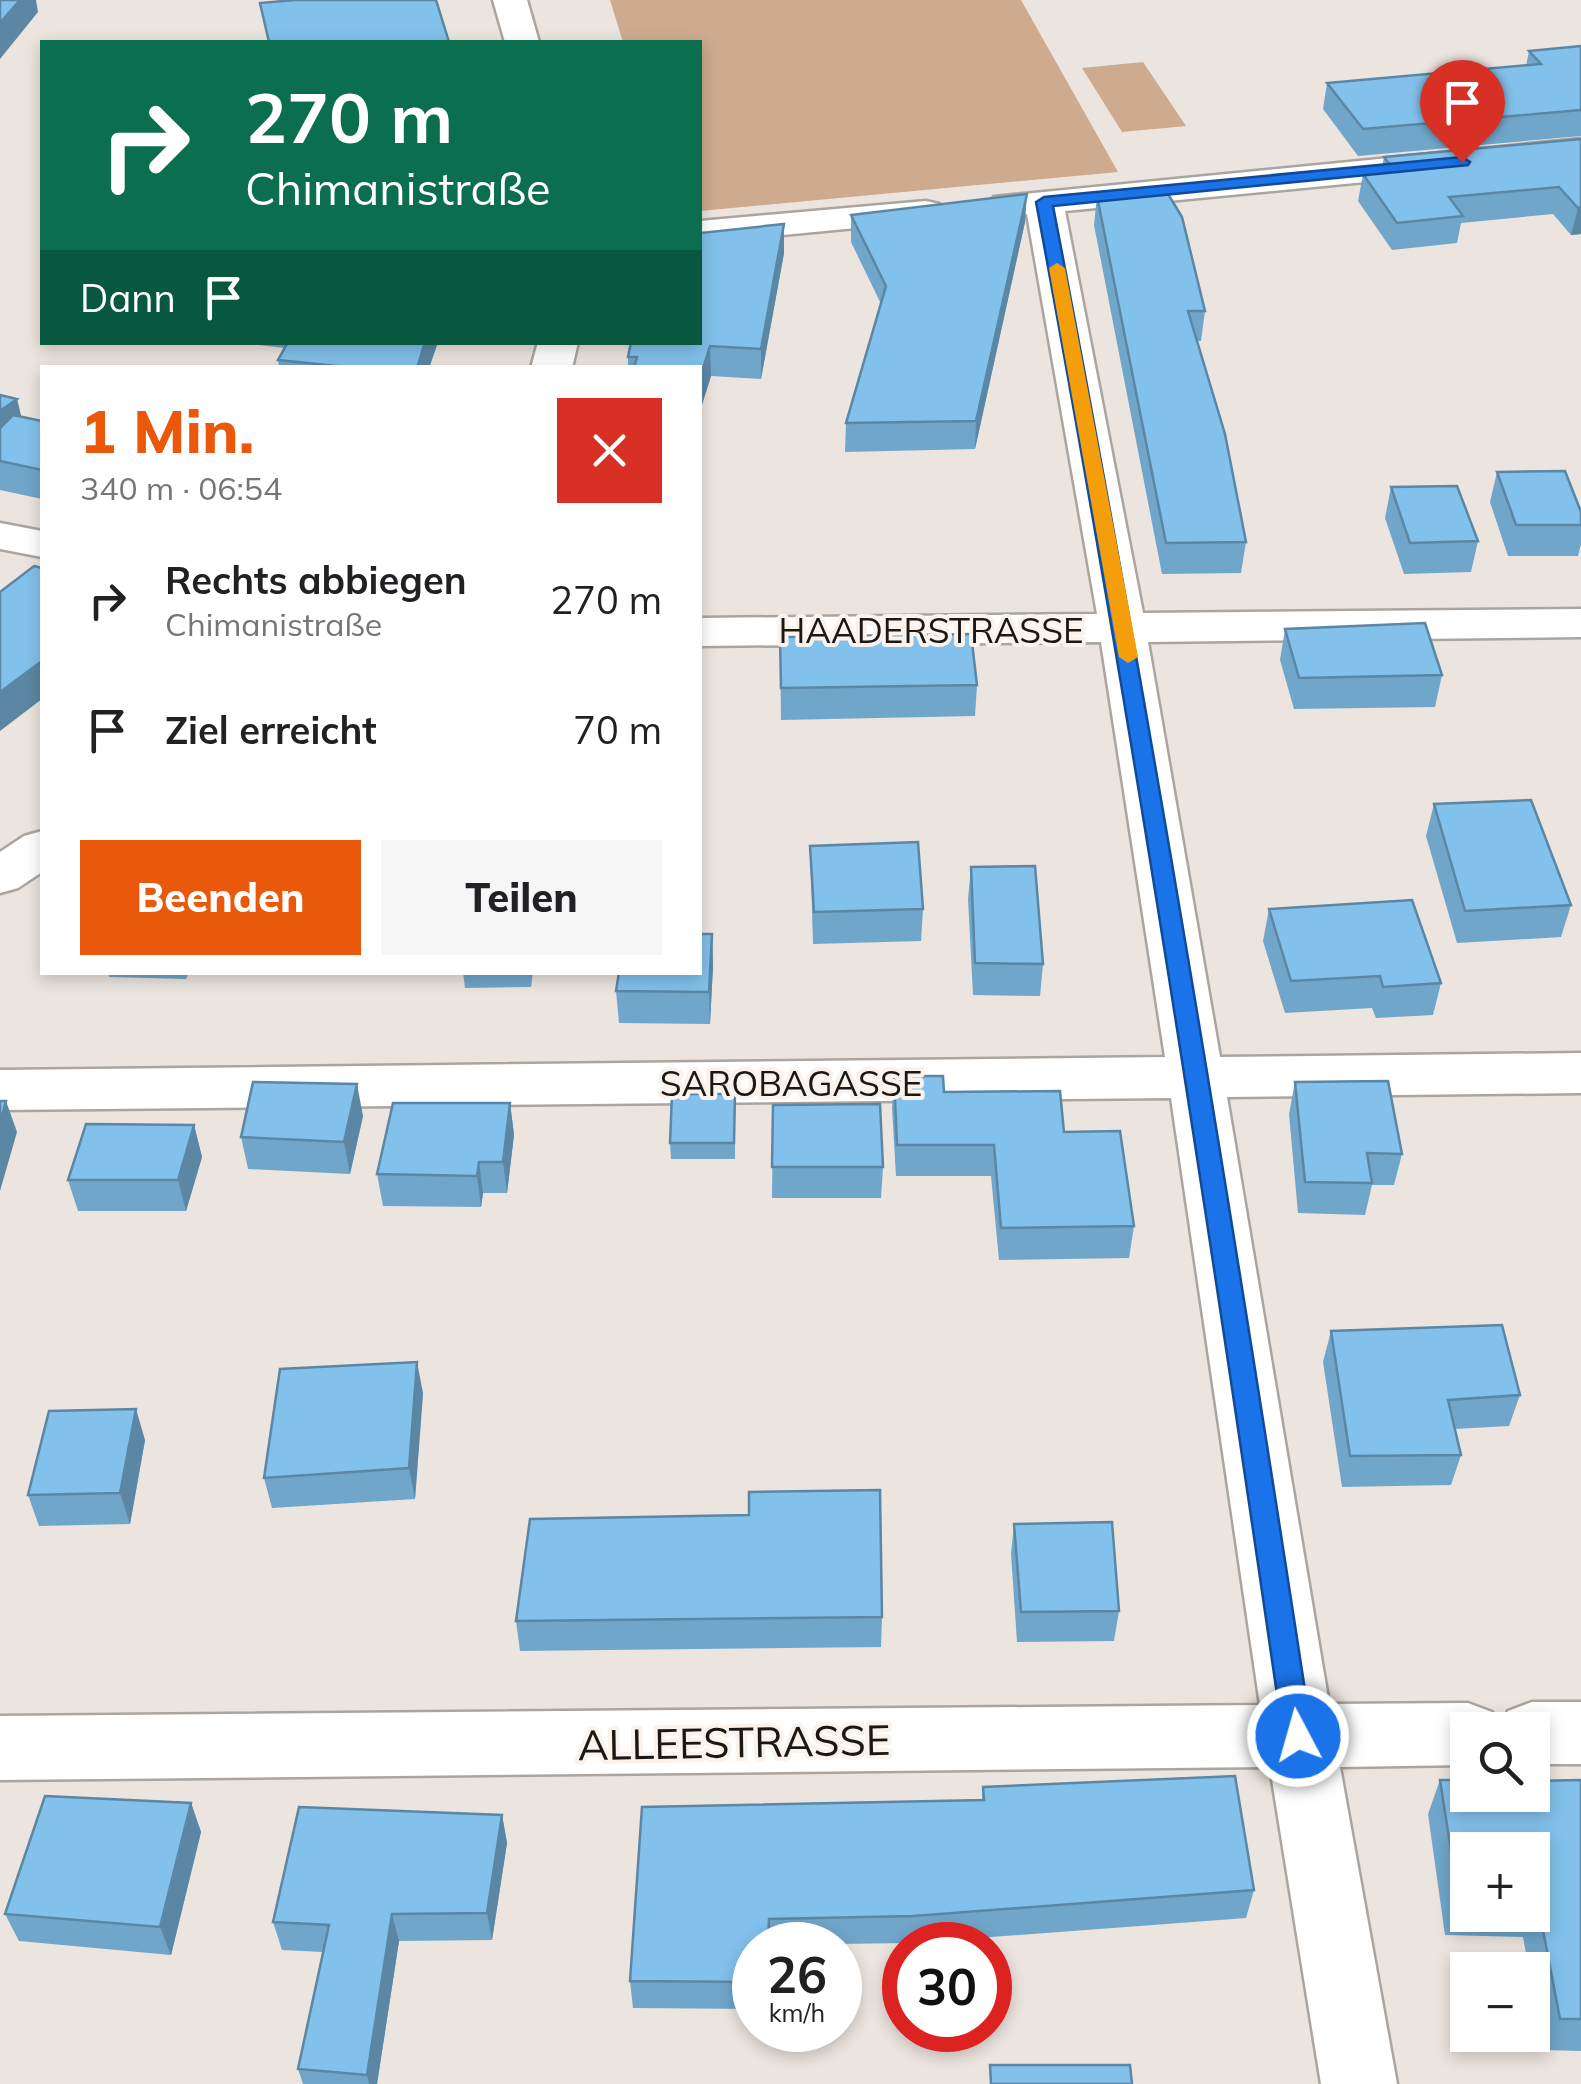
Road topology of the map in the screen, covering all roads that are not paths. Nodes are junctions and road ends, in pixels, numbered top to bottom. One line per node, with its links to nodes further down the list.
1 (510, 0): 2 (street)
2 (521, 40)
3 (1581, 150): 4 (street)
4 (1044, 202): 5 (street); 9 (street)
5 (702, 232)
6 (0, 536): 7 (street)
7 (40, 544)
8 (1581, 623): 9 (street, HAADERSTRASSE)
9 (1124, 628): 10 (street, HAADERSTRASSE); 14 (street)
10 (702, 632)
11 (40, 849): 12 (street)
12 (0, 876)
13 (1581, 1073): 14 (street, SAROBAGASSE)
14 (1200, 1079): 15 (street, SAROBAGASSE); 19 (street)
15 (0, 1090)
16 (1581, 1732): 17 (street)
17 (1550, 1733)
18 (1450, 1734): 19 (street, ALLEESTRASSE)
19 (1298, 1736): 20 (street, ALLEESTRASSE); 21 (street)
20 (0, 1748)
21 (1359, 2084)

